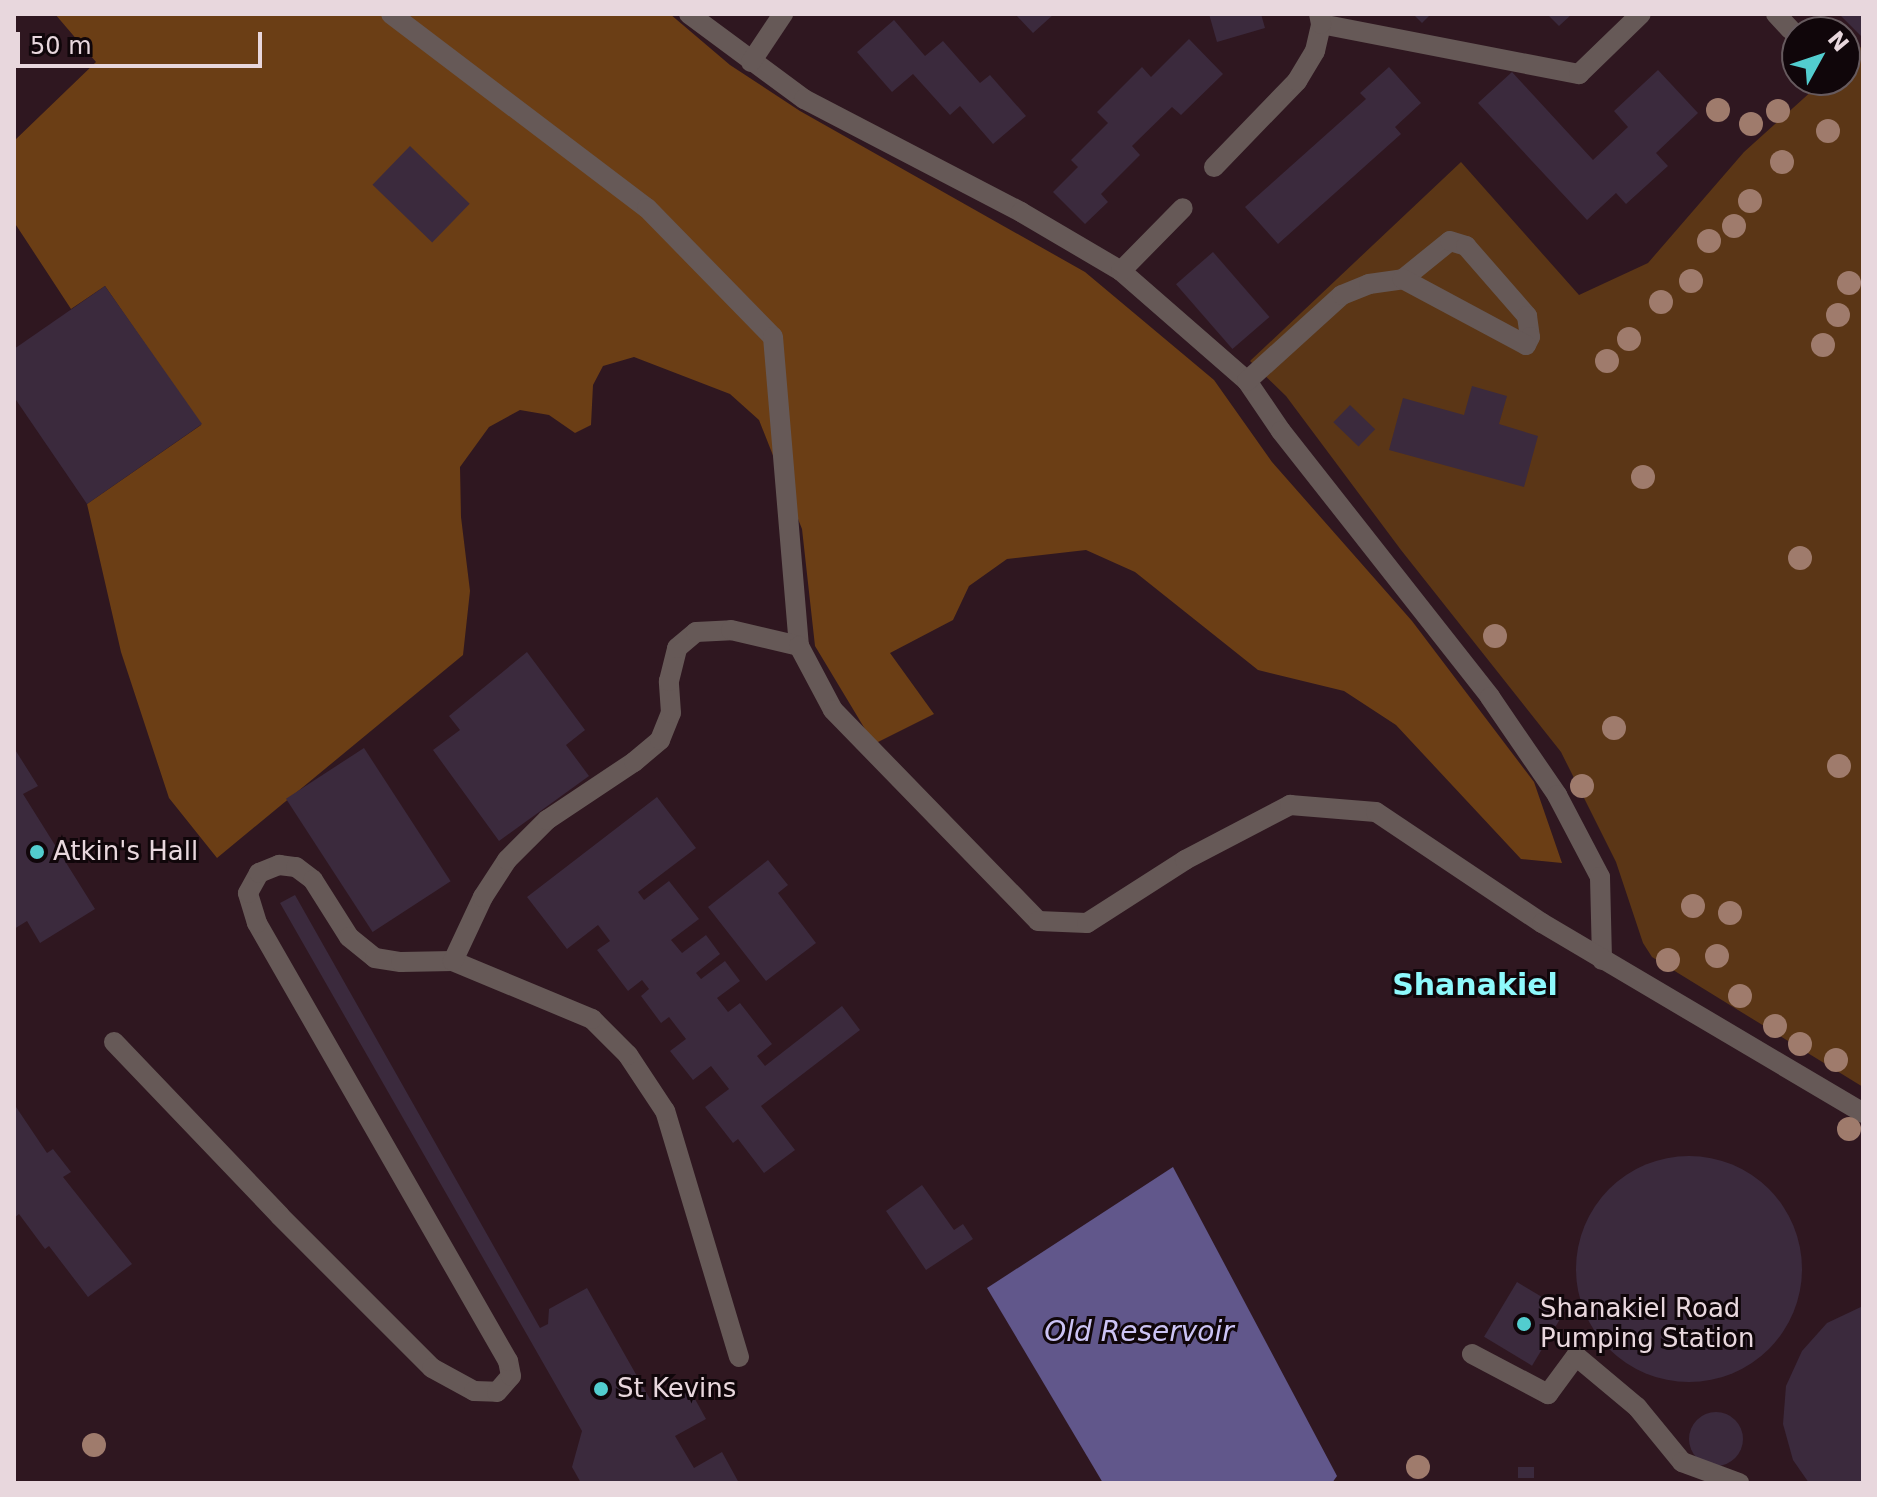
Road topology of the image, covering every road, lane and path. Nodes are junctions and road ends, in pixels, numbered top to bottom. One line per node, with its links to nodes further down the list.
1 (391, 14): 12 (street)
2 (689, 14): 6 (street)
3 (783, 14): 6 (street)
4 (1641, 14): 5 (street)
5 (1320, 19): 7 (street)
6 (751, 62): 9 (street)
7 (1214, 167)
8 (1183, 208): 9 (street)
9 (1121, 271): 11 (street)
10 (1403, 279): 10 (street); 11 (street)
11 (1247, 381): 13 (street)
12 (799, 646): 13 (street); 14 (street)
13 (1602, 960): 16 (street)
14 (453, 961): 15 (street); 18 (street)
15 (114, 1042)
16 (1863, 1113)
17 (1472, 1354): 19 (street)
18 (739, 1357)
19 (1739, 1483)

